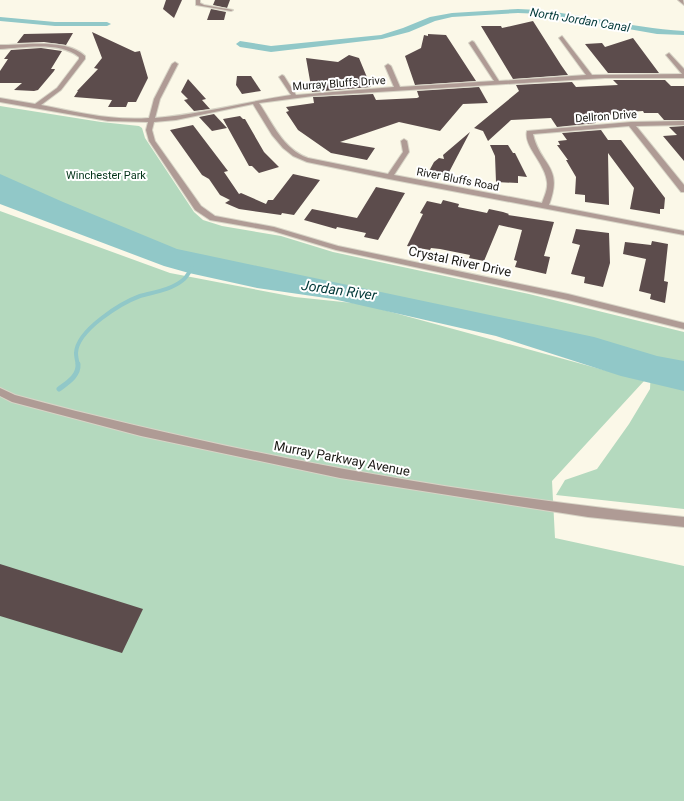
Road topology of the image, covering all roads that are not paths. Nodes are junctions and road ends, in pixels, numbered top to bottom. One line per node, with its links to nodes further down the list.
1 (198, 0): 4 (street)
2 (680, 0): 3 (street)
3 (684, 4)
4 (231, 10)
5 (562, 38): 13 (street)
6 (472, 42): 14 (street)
7 (0, 47): 19 (street)
8 (670, 55): 11 (street)
9 (175, 64): 20 (street, Crystal River Drive)
10 (388, 66): 15 (street)
11 (684, 74): 13 (street, Murray Bluffs Drive)
12 (282, 77): 16 (street)
13 (590, 77): 14 (street, Murray Bluffs Drive)
14 (498, 83): 15 (street, Murray Bluffs Drive)
15 (398, 88): 16 (street, Murray Bluffs Drive)
16 (294, 96): 18 (street, Murray Bluffs Drive)
17 (0, 100): 19 (street, Murray Bluffs Drive)
18 (255, 102): 20 (street, Murray Bluffs Drive); 24 (street, River Bluffs Road)
19 (35, 107): 20 (street, Murray Bluffs Drive)
20 (152, 120): 28 (street, Crystal River Drive)
21 (684, 123): 22 (street, Dellron Drive)
22 (631, 124): 25 (street); 26 (street, Dellron Drive)
23 (404, 141): 24 (street)
24 (389, 177): 26 (street, River Bluffs Road)
25 (684, 190)
26 (544, 207): 27 (street, River Bluffs Road)
27 (684, 233)
28 (684, 326)
29 (0, 392): 30 (street, Murray Parkway Avenue)
30 (684, 522)

